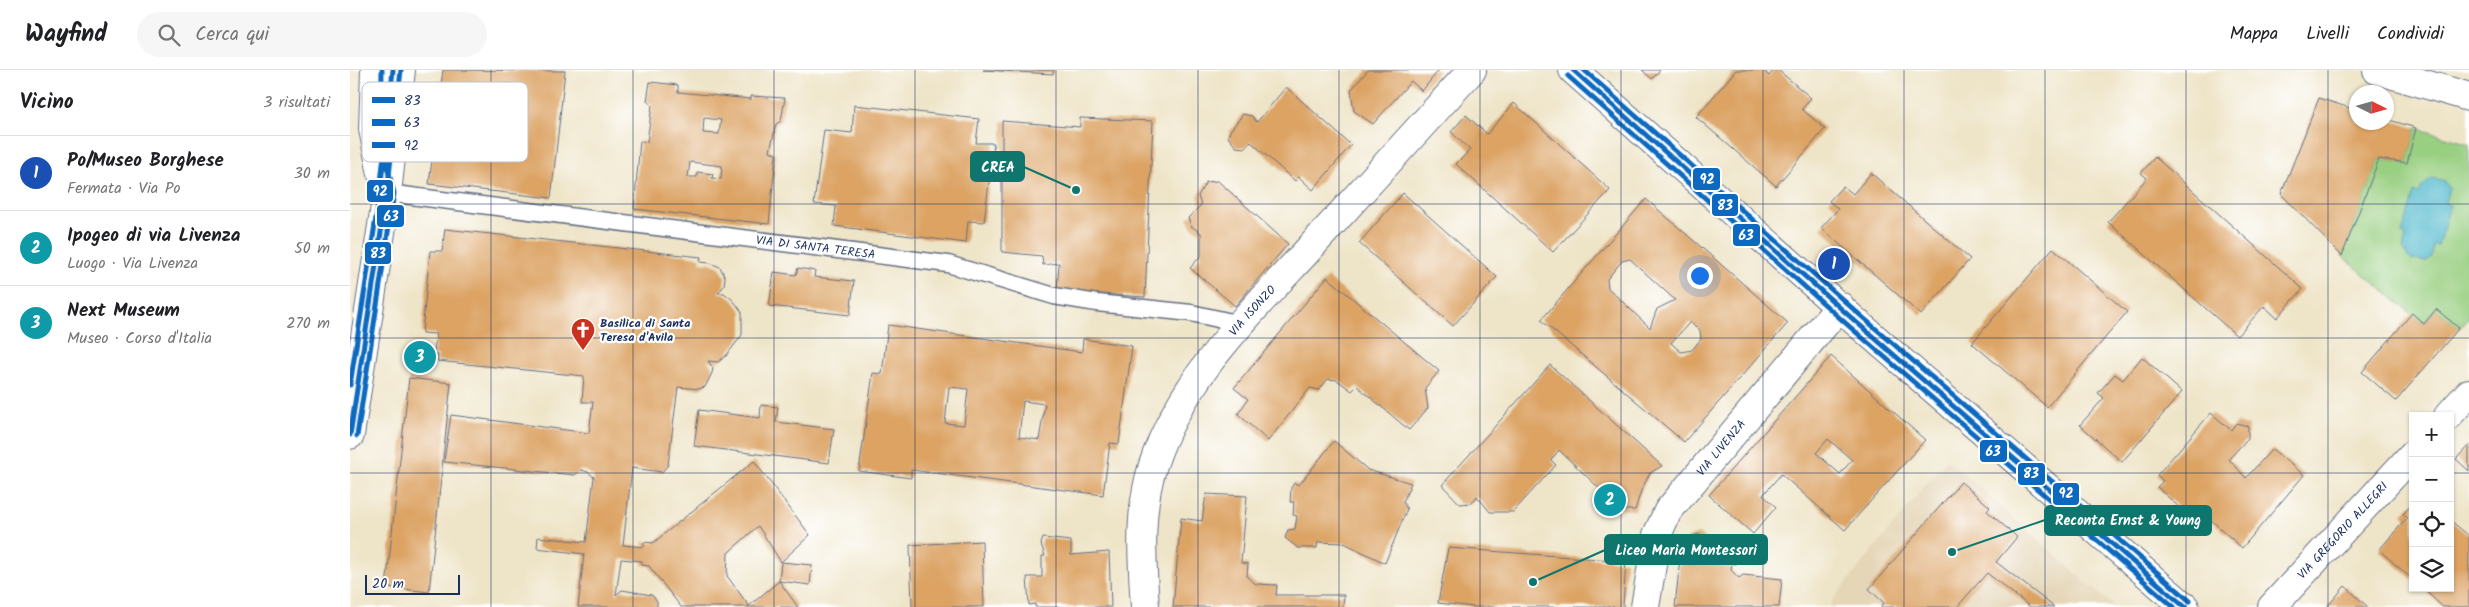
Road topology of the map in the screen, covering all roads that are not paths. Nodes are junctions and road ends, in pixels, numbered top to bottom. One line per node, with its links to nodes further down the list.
1 (1472, 70): 9 (street, VIA ISONZO)
2 (1573, 70): 8 (street)
3 (2377, 70): 4 (street)
4 (2469, 97)
5 (379, 162): 7 (street)
6 (391, 162): 7 (street)
7 (387, 193): 9 (lane, VIA DI SANTA TERESA); 12 (street)
8 (1840, 306): 15 (street, VIA LIVENZA); 16 (street)
9 (1241, 324): 14 (street, VIA ISONZO)
10 (2469, 393): 11 (street)
11 (2452, 412)
12 (350, 435)
13 (2410, 457): 17 (street, VIA GREGORIO ALLEGRI)
14 (1145, 607)
15 (1645, 607)
16 (2185, 607)
17 (2272, 607)

